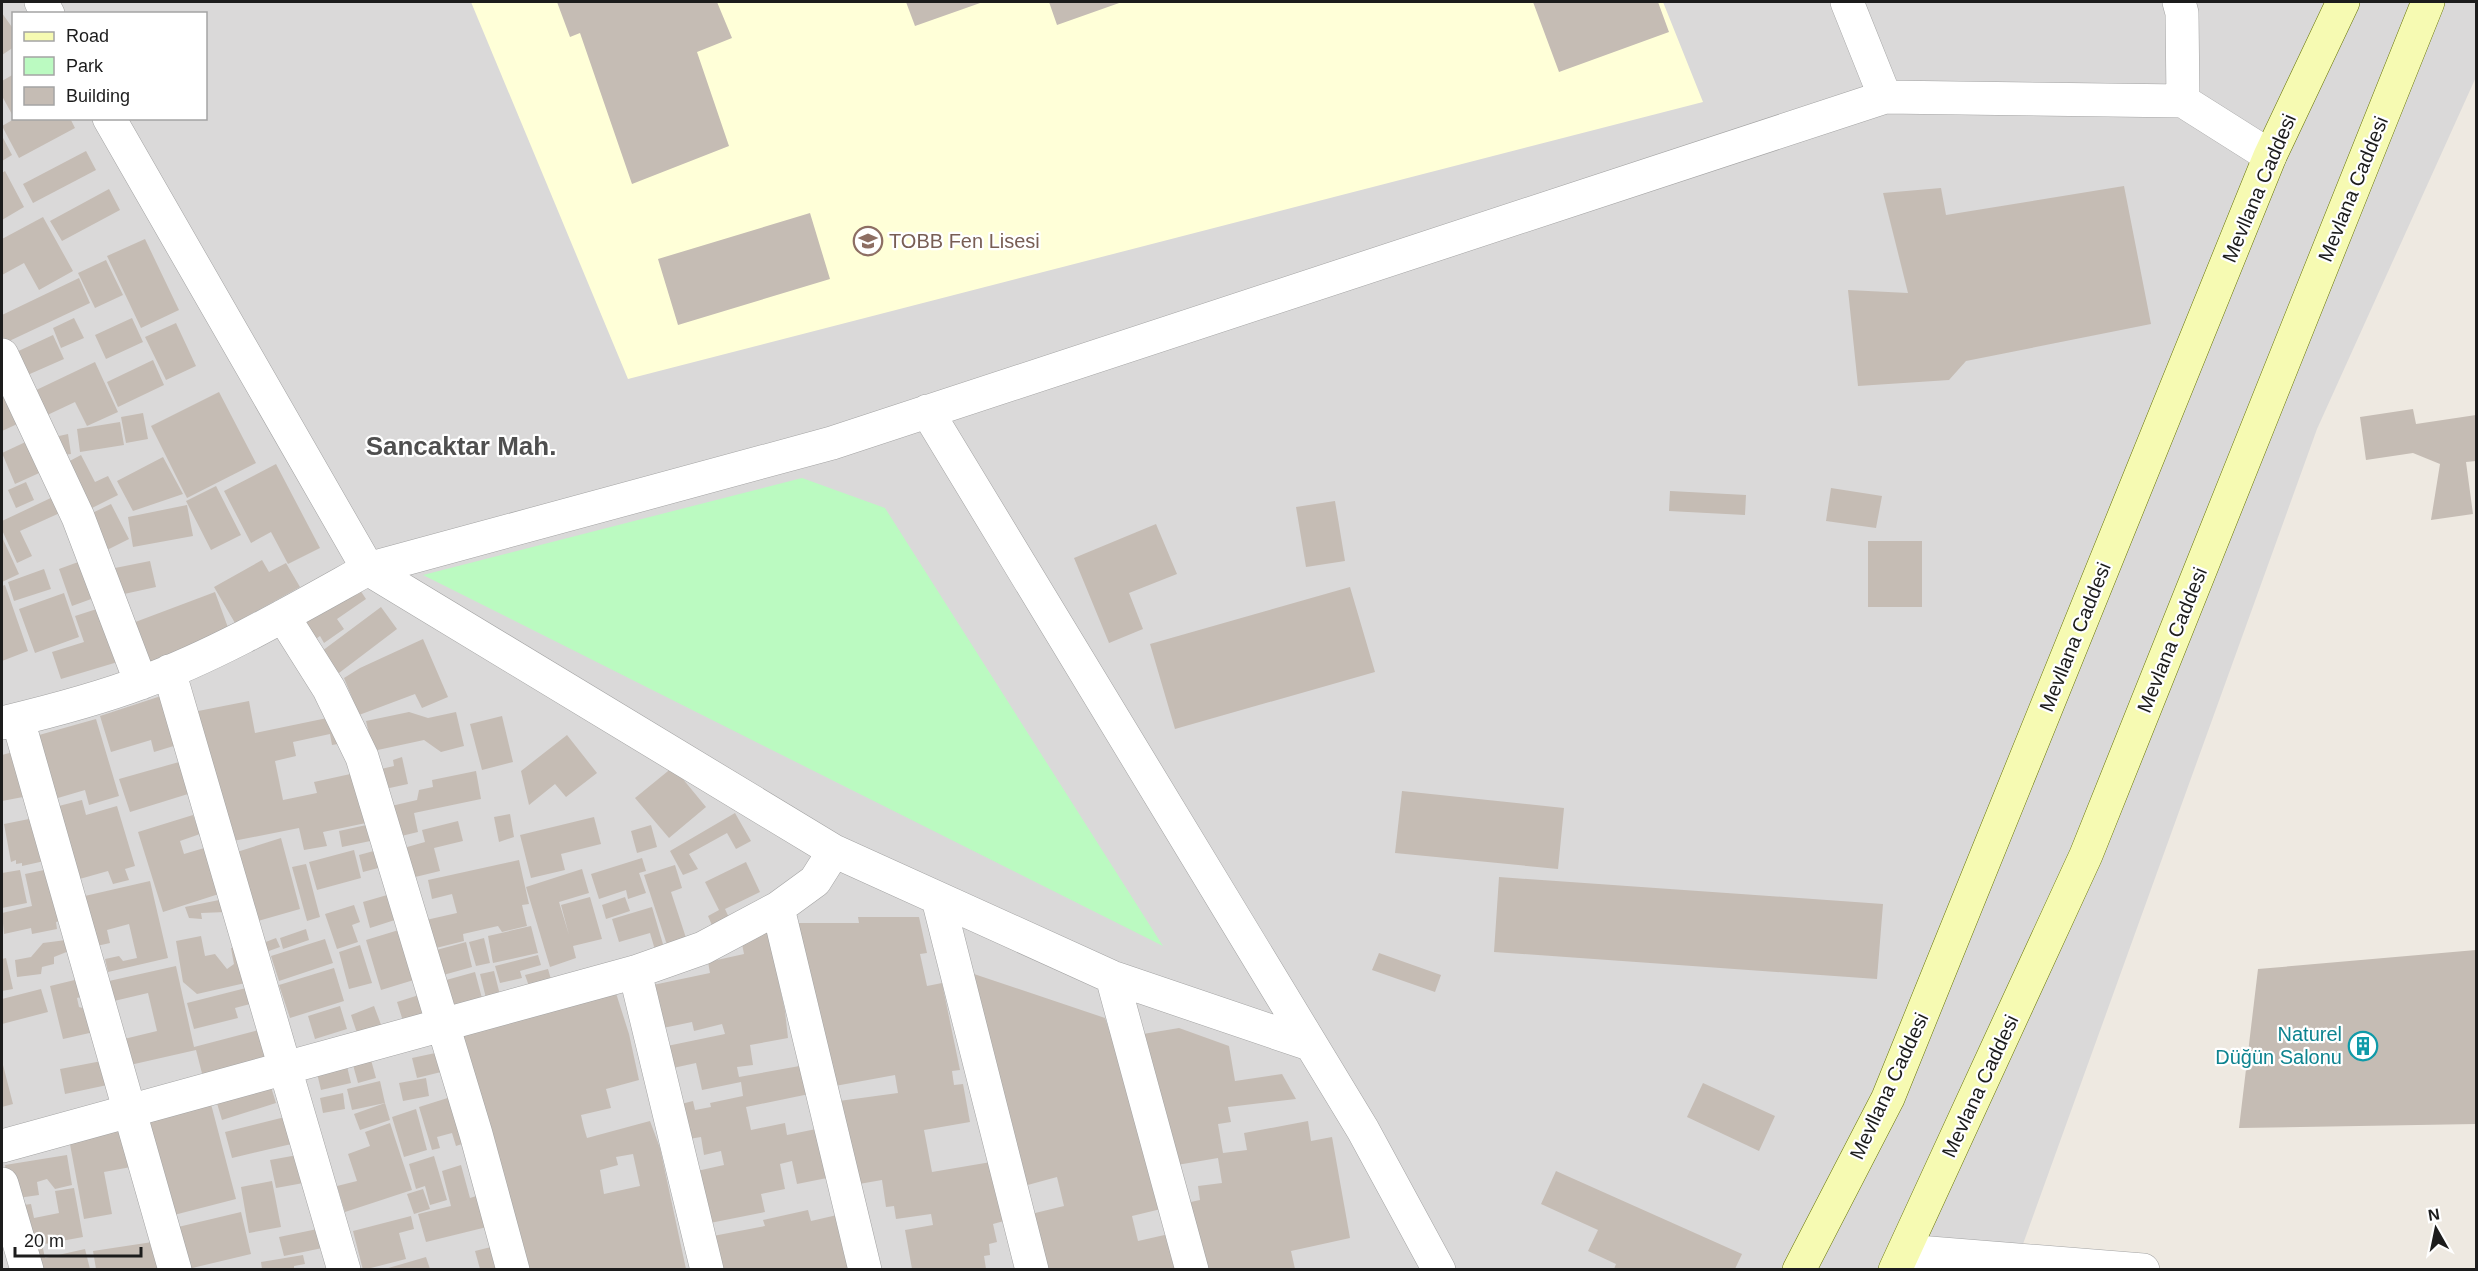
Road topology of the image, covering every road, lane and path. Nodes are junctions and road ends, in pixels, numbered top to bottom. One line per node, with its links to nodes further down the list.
1 (1847, 2): 5 (street)
2 (2179, 2): 6 (street)
3 (2343, 2): 8 (main road, Mevllana Caddesi)
4 (2428, 2): 26 (main road, Mevlana Caddesi)
5 (1885, 97): 6 (street); 10 (street)
6 (2183, 101): 8 (street)
7 (110, 120): 11 (street)
8 (2270, 156): 36 (main road, Mevllana Caddesi)
9 (2, 355): 13 (street)
10 (927, 411): 11 (street); 21 (street)
11 (368, 569): 12 (street); 15 (street)
12 (283, 616): 13 (street); 20 (street)
13 (155, 677): 14 (street); 22 (street)
14 (10, 722): 23 (street)
15 (834, 851): 16 (street); 17 (street)
16 (938, 899): 19 (street); 33 (street)
17 (778, 908): 18 (street); 32 (street)
18 (635, 972): 20 (street); 31 (street)
19 (1112, 977): 21 (street); 34 (street)
20 (442, 1024): 22 (street); 30 (street)
21 (1309, 1044): 35 (street)
22 (286, 1068): 23 (street); 29 (street)
23 (130, 1111): 24 (street); 28 (street)
24 (2, 1146)
25 (2, 1184): 27 (street)
26 (1900, 1260): 37 (street)
27 (27, 1269)
28 (175, 1269)
29 (345, 1269)
30 (513, 1269)
31 (707, 1269)
32 (866, 1269)
33 (1032, 1269)
34 (1192, 1269)
35 (1439, 1269)
36 (1798, 1269)
37 (2143, 1269)

